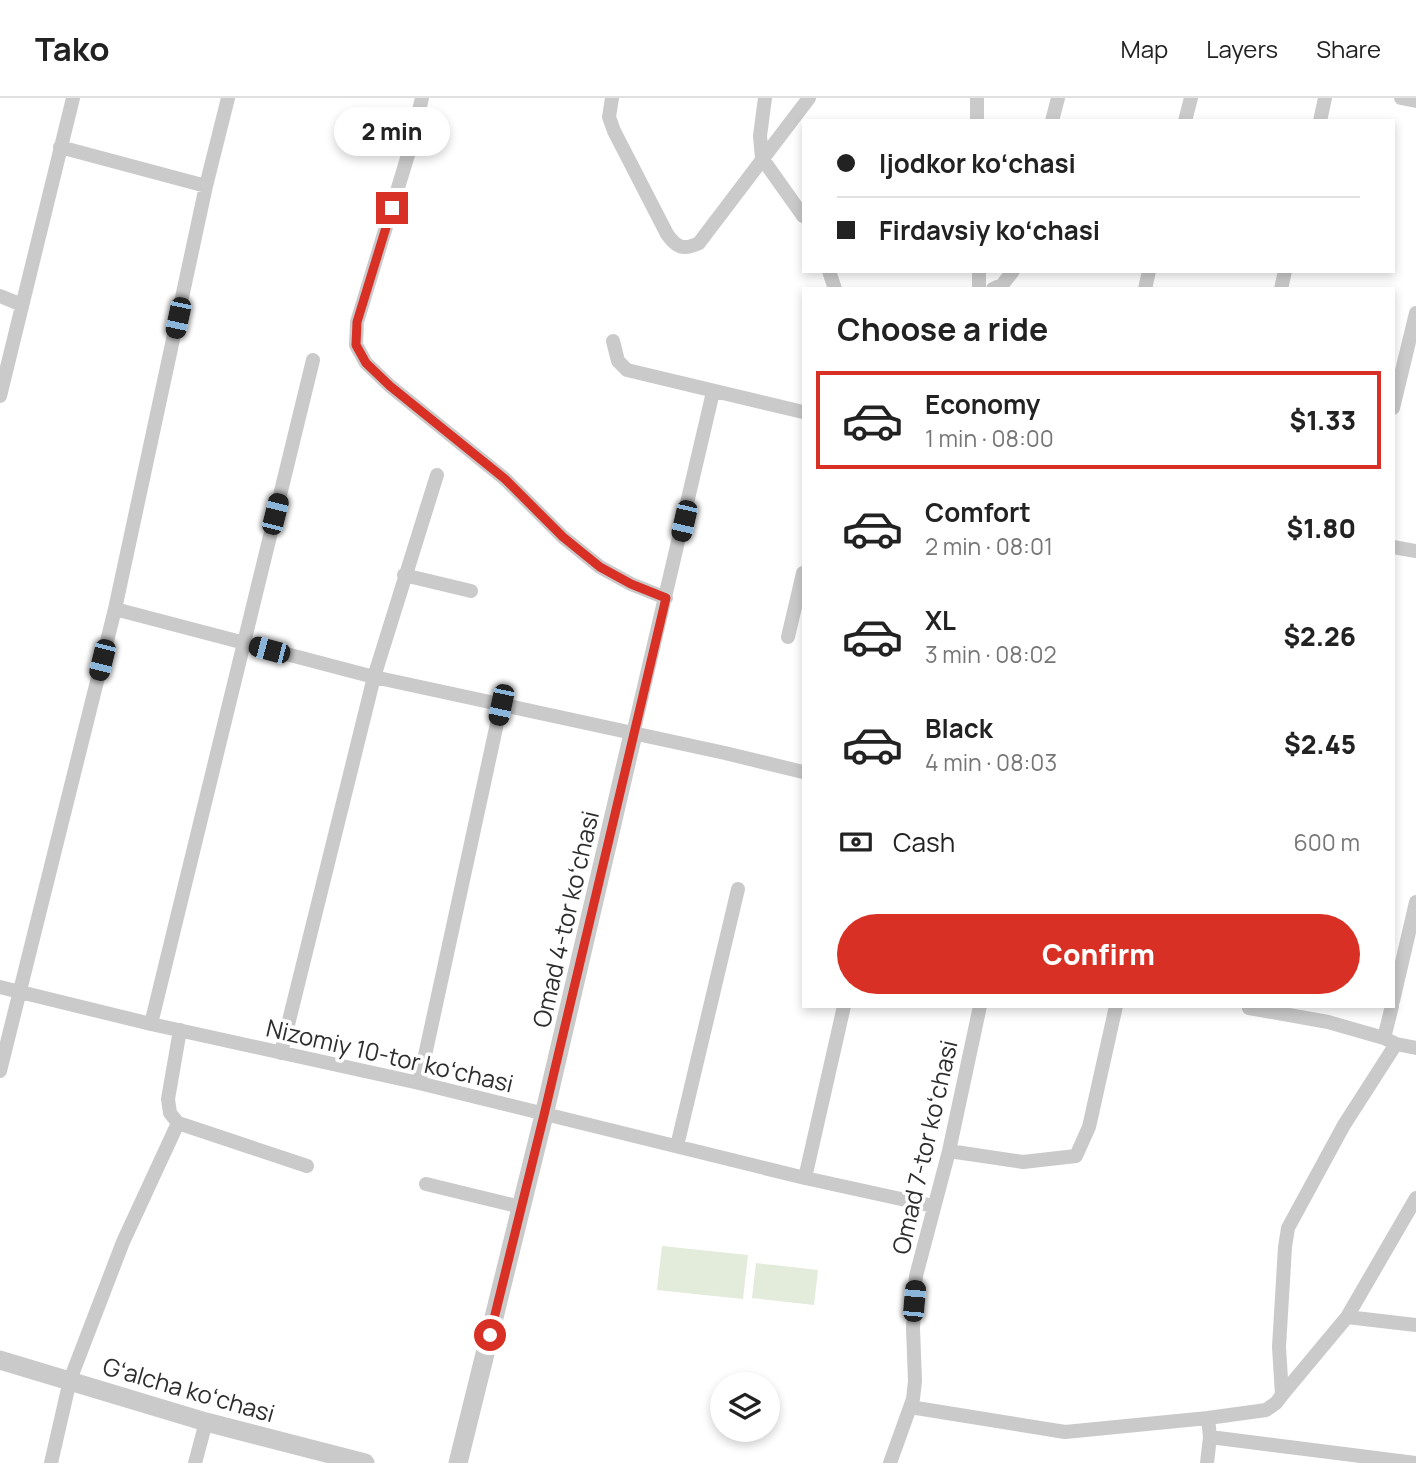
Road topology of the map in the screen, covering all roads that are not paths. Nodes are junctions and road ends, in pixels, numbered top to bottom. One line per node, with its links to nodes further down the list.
1 (73, 98): 17 (street)
2 (228, 98): 19 (street)
3 (422, 98): 38 (street)
4 (612, 98): 18 (street)
5 (765, 98): 18 (street)
6 (808, 98): 18 (street)
7 (977, 98): 13 (street)
8 (1058, 98): 14 (street)
9 (1191, 98): 15 (street)
10 (1325, 98): 16 (street)
11 (1401, 98): 12 (street)
12 (1416, 101)
13 (977, 119)
14 (1053, 119)
15 (1186, 119)
16 (1320, 119)
17 (60, 147): 19 (street); 24 (street)
18 (762, 158): 20 (street)
19 (206, 186): 39 (street)
20 (802, 215)
21 (1011, 273): 22 (street)
22 (998, 287)
23 (0, 296): 24 (street)
24 (22, 305): 29 (street)
25 (1416, 313): 30 (street)
26 (614, 341): 28 (street)
27 (313, 360): 41 (street)
28 (713, 392): 31 (street); 38 (street)
29 (0, 396)
30 (1395, 400)
31 (802, 412)
32 (437, 475): 35 (street)
33 (1395, 547): 34 (street)
34 (1416, 551)
35 (404, 575): 37 (street); 42 (street)
36 (802, 577): 40 (street)
37 (471, 591)
38 (666, 598): 44 (street)
39 (115, 609): 41 (street); 50 (street)
40 (788, 637)
41 (243, 643): 42 (street); 56 (street)
42 (374, 677): 43 (street); 60 (street)
43 (501, 705): 44 (street); 62 (street)
44 (633, 734): 45 (street); 63 (street, Omad 4-tor koʻchasi)
45 (802, 772)
46 (738, 890): 65 (street)
47 (1416, 902): 49 (street)
48 (0, 987): 50 (street, Nizomiy 10-tor koʻchasi)
49 (1395, 991)
50 (21, 992): 56 (street, Nizomiy 10-tor koʻchasi); 61 (street)
51 (844, 1008): 68 (street)
52 (980, 1008): 66 (street, Omad 7-tor koʻchasi)
53 (1116, 1008): 66 (street)
54 (1249, 1008): 58 (street)
55 (1392, 1008): 58 (street)
56 (151, 1024): 57 (street, Nizomiy 10-tor koʻchasi)
57 (180, 1030): 60 (street, Nizomiy 10-tor koʻchasi); 64 (street)
58 (1390, 1041): 59 (street); 77 (street)
59 (1416, 1048)
60 (281, 1053): 62 (street, Nizomiy 10-tor koʻchasi)
61 (0, 1071)
62 (419, 1083): 63 (street, Nizomiy 10-tor koʻchasi)
63 (544, 1115): 65 (street, Nizomiy 10-tor koʻchasi); 71 (street, Omad 4-tor koʻchasi)
64 (178, 1123): 67 (street); 76 (street)
65 (677, 1146): 68 (street, Nizomiy 10-tor koʻchasi)
66 (949, 1151): 72 (street, Omad 7-tor koʻchasi)
67 (307, 1166)
68 (805, 1178): 72 (street, Nizomiy 10-tor koʻchasi)
69 (426, 1184): 71 (street)
70 (1416, 1198): 73 (street)
71 (521, 1206): 85 (street, Omad 4-tor koʻchasi)
72 (933, 1206): 78 (street, Omad 7-tor koʻchasi)
73 (1347, 1317): 74 (street); 77 (street)
74 (1416, 1325)
75 (0, 1360): 76 (street, Gʻalcha koʻchasi)
76 (70, 1380): 80 (street, Gʻalcha koʻchasi); 82 (street)
77 (1282, 1395): 79 (street)
78 (911, 1407): 79 (street); 86 (street, Omad 7-tor koʻchasi)
79 (1208, 1418): 81 (street)
80 (206, 1422): 83 (street); 84 (street, Gʻalcha koʻchasi)
81 (1210, 1437): 87 (street); 88 (street)
82 (51, 1463)
83 (195, 1463)
84 (365, 1463)
85 (458, 1463)
86 (890, 1463)
87 (1207, 1463)
88 (1416, 1463)

